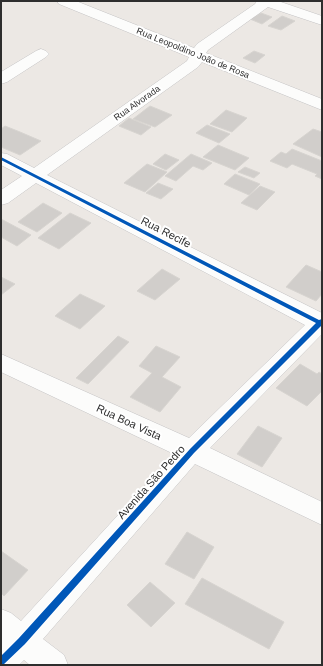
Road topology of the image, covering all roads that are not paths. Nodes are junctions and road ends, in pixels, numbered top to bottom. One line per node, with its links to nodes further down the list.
1 (64, 1): 5 (street, Rua Leopoldino João de Rosa)
2 (264, 1): 3 (street); 5 (street, Rua Alvorada)
3 (322, 21)
4 (41, 54): 6 (street)
5 (198, 55): 7 (street, Rua Leopoldino João de Rosa); 9 (street, Rua Alvorada)
6 (1, 79)
7 (322, 105)
8 (1, 158): 9 (street, Rua Recife)
9 (35, 175): 10 (street, Rua Alvorada); 11 (street, Rua Recife)
10 (1, 199)
11 (321, 322): 13 (street, Avenida São Pedro)
12 (1, 362): 13 (street, Rua Boa Vista)
13 (192, 451): 14 (street, Rua Boa Vista); 15 (street, Avenida São Pedro)
14 (322, 514)
15 (11, 632): 16 (street, Avenida São Pedro); 17 (street)
16 (1, 662)
17 (53, 665)

